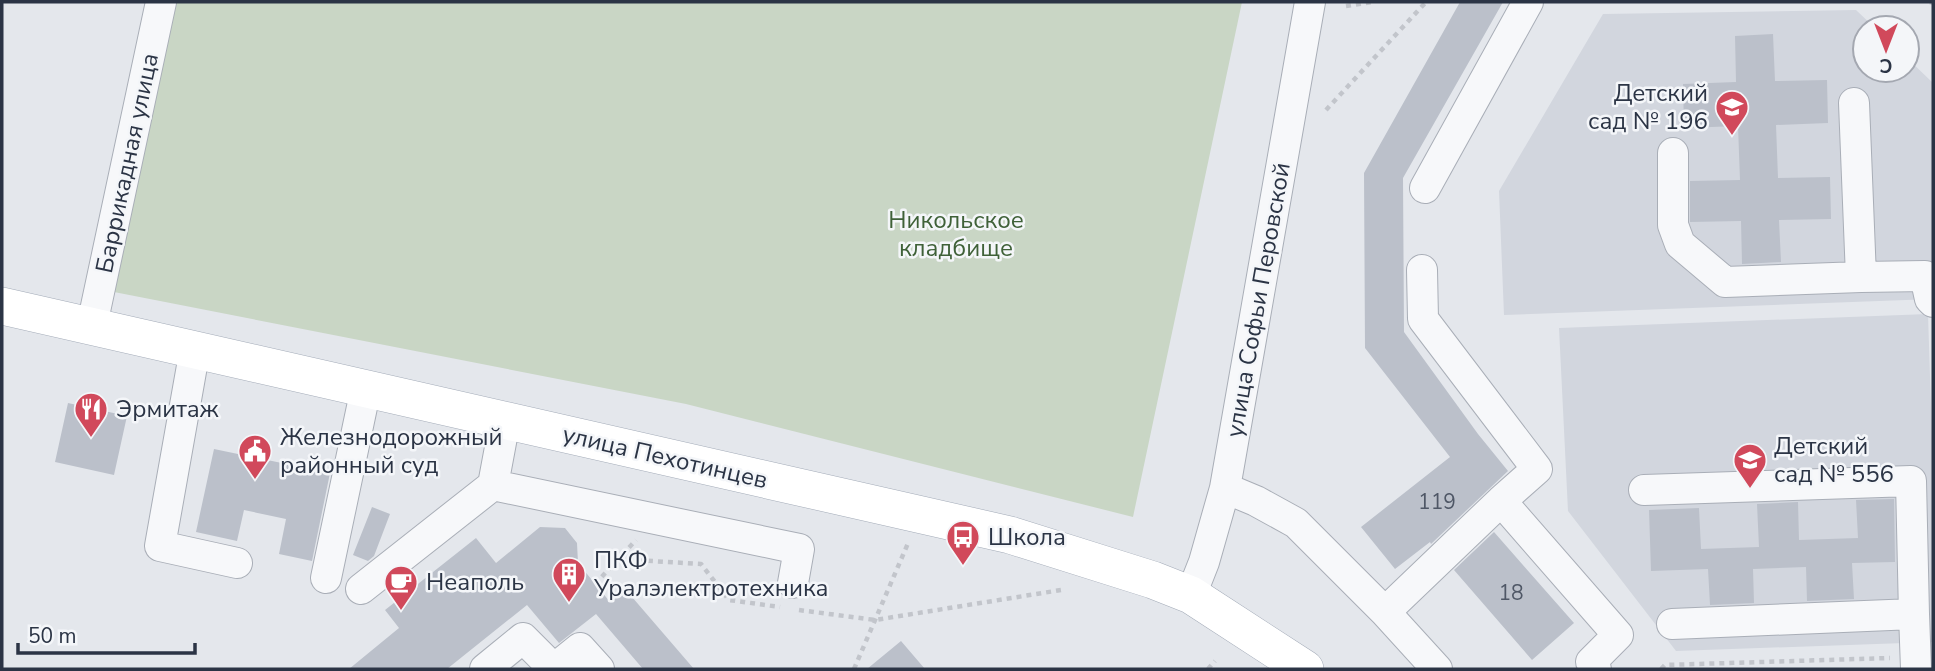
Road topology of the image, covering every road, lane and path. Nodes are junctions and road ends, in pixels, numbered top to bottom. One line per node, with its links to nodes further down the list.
1 (161, 2): 15 (street, Баррикадная улица)
2 (1310, 2): 20 (street, улица Софьи Перовской)
3 (1373, 2): 6 (path)
4 (1426, 2): 8 (path)
5 (1528, 2): 10 (street)
6 (1346, 6)
7 (1854, 103): 12 (street)
8 (1326, 110)
9 (1673, 153): 12 (street)
10 (1424, 188)
11 (1422, 270): 22 (street)
12 (1861, 277): 13 (street)
13 (1933, 302)
14 (2, 306): 15 (main road, улица Пехотинцев)
15 (92, 325): 16 (main road, улица Пехотинцев)
16 (195, 349): 17 (main road, улица Пехотинцев); 25 (street)
17 (366, 388): 18 (main road, улица Пехотинцев); 26 (street)
18 (505, 421): 19 (street); 29 (main road, улица Пехотинцев)
19 (493, 485): 27 (street); 30 (street)
20 (1225, 488): 29 (street, улица Софьи Перовской); 31 (street)
21 (1644, 490): 32 (street)
22 (1501, 501): 31 (street); 43 (street)
23 (909, 541): 33 (path)
24 (618, 559): 30 (path)
25 (237, 563)
26 (326, 578)
27 (361, 589)
28 (1061, 590): 33 (path)
29 (1191, 595): 41 (main road, улица Пехотинцев)
30 (790, 600): 33 (path)
31 (1385, 611): 42 (street)
32 (1914, 614): 34 (street); 36 (street)
33 (875, 620): 39 (path)
34 (1672, 624)
35 (1214, 661): 40 (path)
36 (1915, 663): 44 (path)
37 (485, 669): 38 (street)
38 (599, 669)
39 (854, 669)
40 (1208, 669)
41 (1305, 669)
42 (1437, 669)
43 (1596, 669)
44 (1661, 669)

